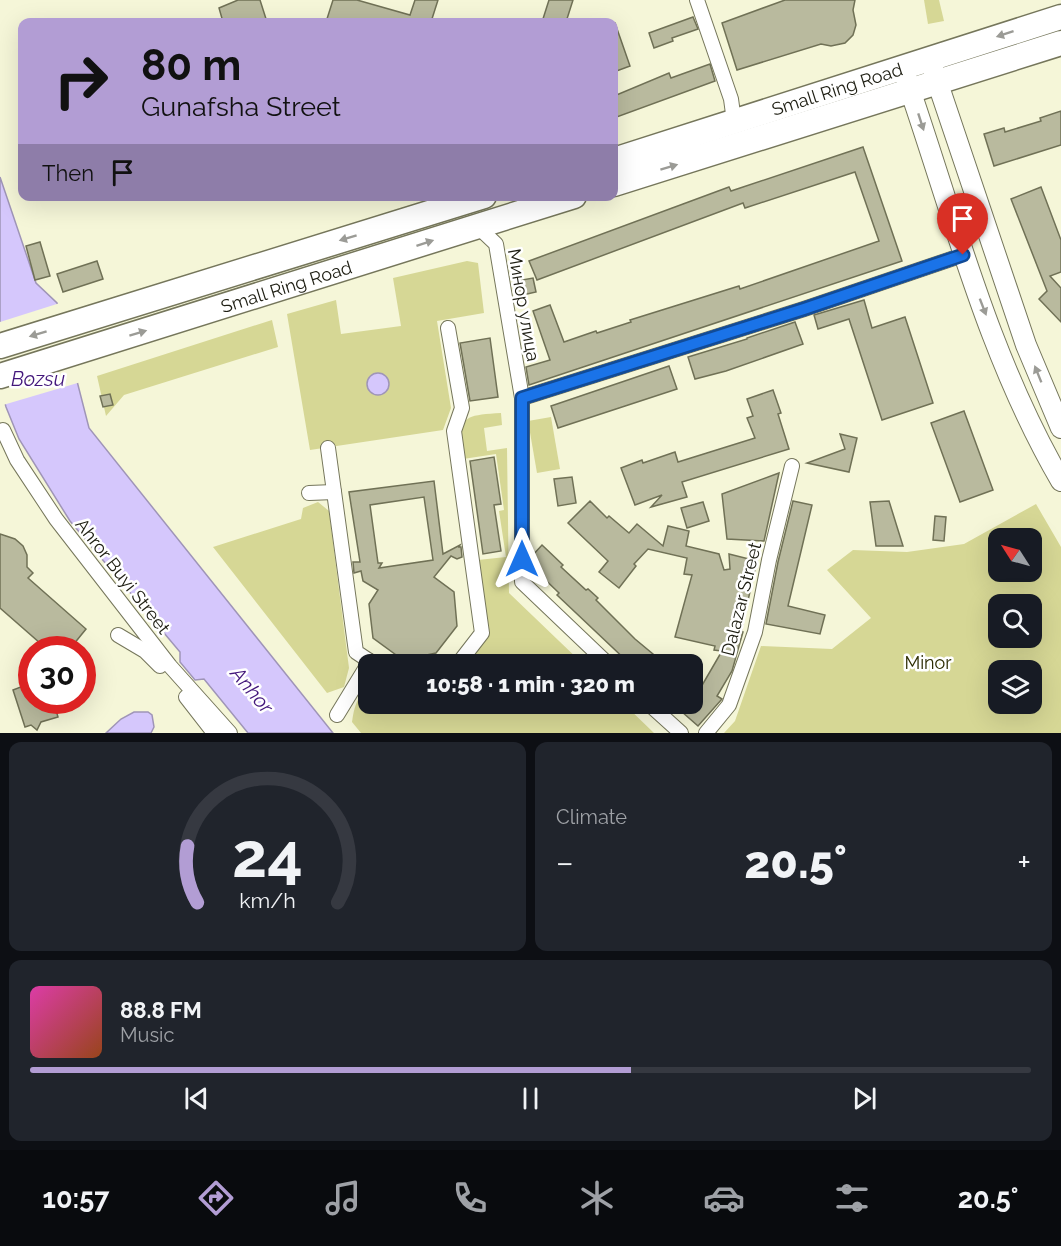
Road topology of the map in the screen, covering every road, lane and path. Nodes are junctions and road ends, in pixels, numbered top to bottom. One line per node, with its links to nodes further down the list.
1 (697, 0): 8 (street)
2 (1061, 17): 4 (highway, Small Ring Road, one-way to 4)
3 (1061, 43): 6 (highway, Small Ring Road)
4 (929, 58): 5 (highway, Small Ring Road); 6 (main road)
5 (902, 67): 7 (main road); 8 (highway, Small Ring Road)
6 (937, 83): 7 (highway, Small Ring Road); 21 (main road, one-way to 6)
7 (911, 91): 10 (highway, Small Ring Road, one-way to 7); 16 (main road, one-way to 16)
8 (734, 121): 9 (highway, Small Ring Road)
9 (618, 158)
10 (618, 183)
11 (468, 201): 14 (highway, Small Ring Road)
12 (558, 201): 13 (highway, Small Ring Road)
13 (477, 226): 15 (highway, Small Ring Road, one-way to 13); 20 (street, Минор улица)
14 (380, 228): 15 (highway); 18 (highway, Small Ring Road, one-way to 18)
15 (389, 255): 19 (highway, Small Ring Road, one-way to 15)
16 (963, 255): 20 (street); 25 (main road, one-way to 25)
17 (448, 328): 30 (street)
18 (0, 346)
19 (0, 376)
20 (522, 398): 31 (street, Минор улица)
21 (1061, 428)
22 (3, 429): 36 (street, Ahror Buyi Street)
23 (327, 448): 26 (street)
24 (792, 465): 38 (street, Dalazar Street)
25 (1061, 481)
26 (334, 492): 27 (street); 29 (street)
27 (309, 493)
28 (118, 635): 35 (street)
29 (359, 654)
30 (466, 654)
31 (598, 654)
32 (358, 684): 34 (street)
33 (660, 714): 37 (street)
34 (337, 715)
35 (214, 733)
36 (230, 733)
37 (681, 733)
38 (706, 733)

